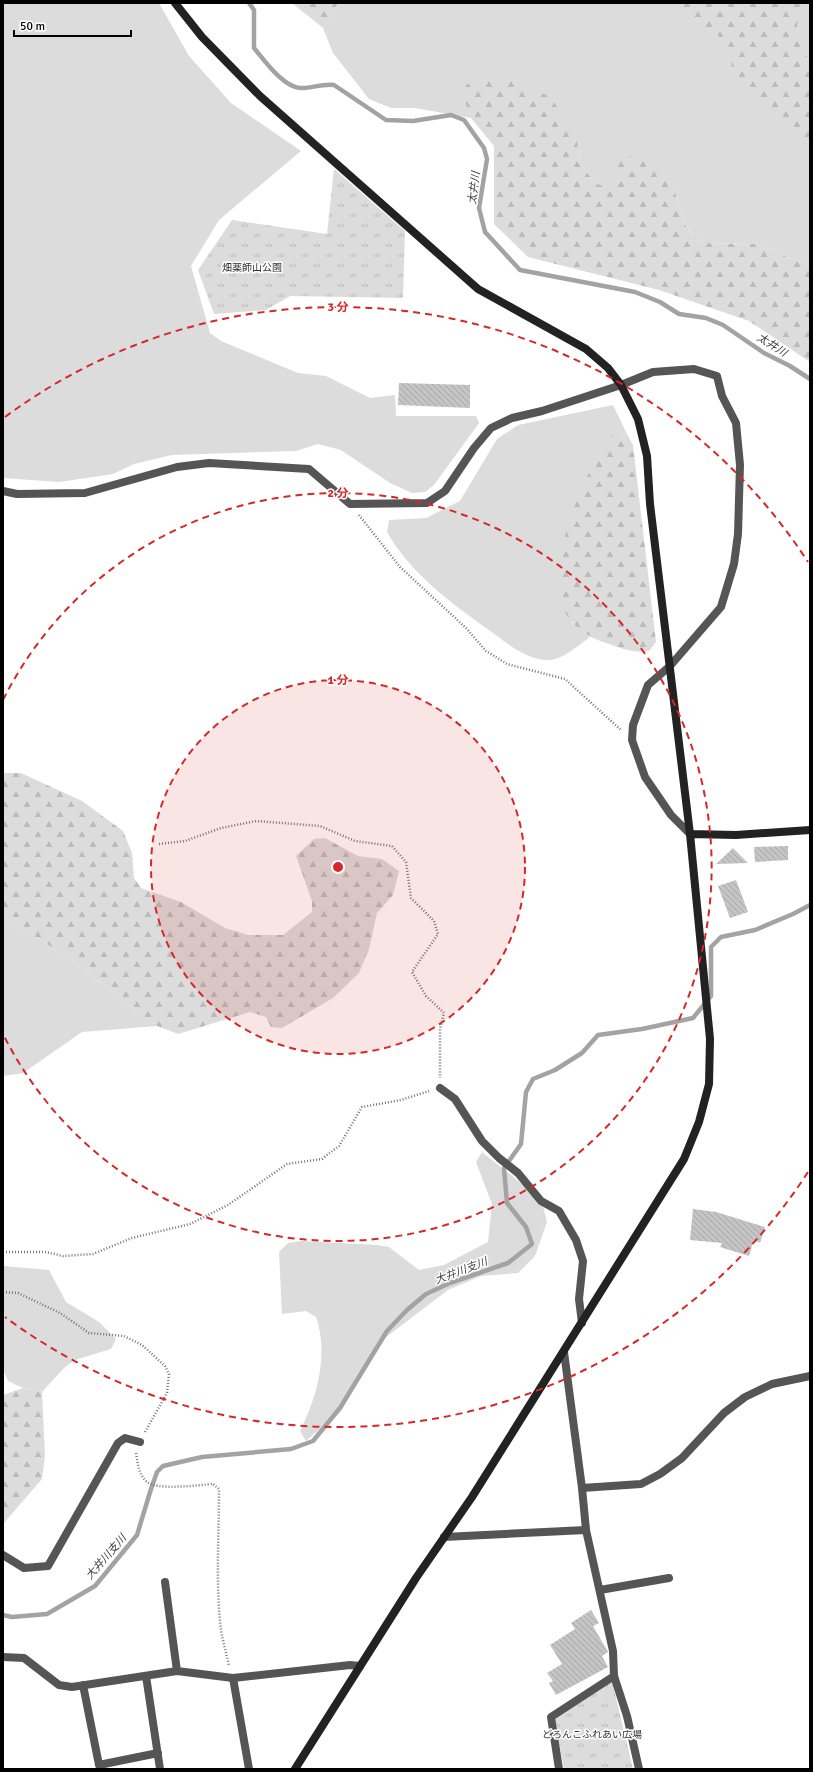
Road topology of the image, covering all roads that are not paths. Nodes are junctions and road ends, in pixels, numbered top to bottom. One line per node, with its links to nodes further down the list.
1 (175, 3): 2 (street)
2 (621, 385): 3 (street); 4 (street); 4 (street)
3 (3, 491)
4 (670, 666): 6 (street); 6 (street)
5 (810, 830): 6 (street)
6 (690, 834): 8 (street)
7 (440, 1088): 8 (street)
8 (582, 1323): 9 (street)
9 (564, 1352): 12 (street); 14 (street)
10 (810, 1376): 12 (street)
11 (140, 1442): 15 (street)
12 (582, 1488): 13 (street)
13 (586, 1530): 14 (street); 18 (street)
14 (444, 1537): 20 (street)
15 (3, 1555)
16 (668, 1578): 18 (street)
17 (165, 1582): 21 (street)
18 (600, 1590): 23 (street)
19 (3, 1657): 25 (street)
20 (360, 1666): 24 (street); 29 (street)
21 (177, 1671): 22 (street); 24 (street)
22 (146, 1676): 25 (street); 26 (street)
23 (614, 1676): 30 (street); 31 (street)
24 (233, 1678): 28 (street)
25 (83, 1685): 26 (street)
26 (158, 1753): 27 (street)
27 (160, 1769)
28 (250, 1769)
29 (295, 1769)
30 (559, 1769)
31 (639, 1769)

